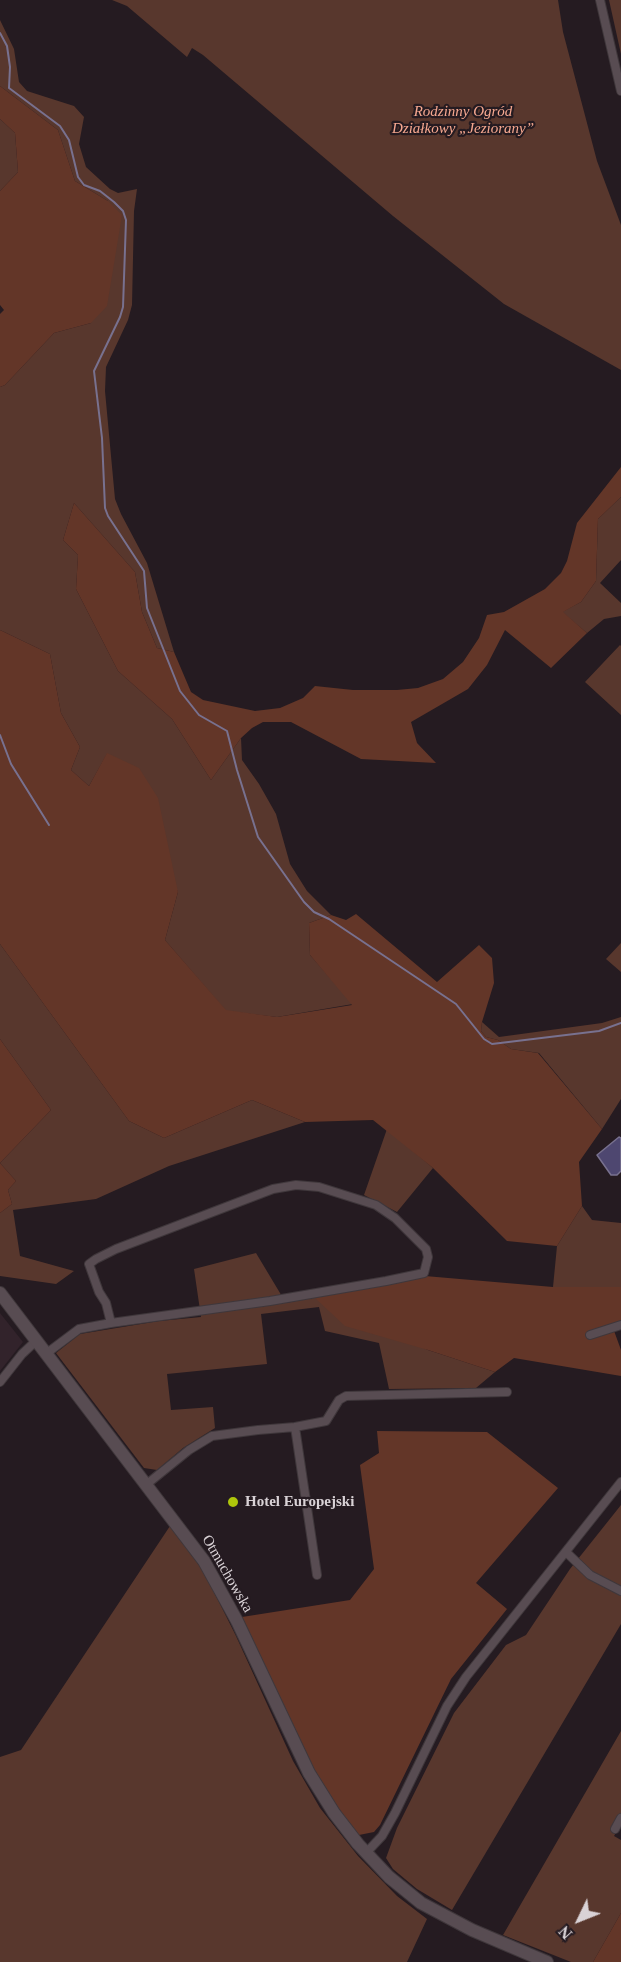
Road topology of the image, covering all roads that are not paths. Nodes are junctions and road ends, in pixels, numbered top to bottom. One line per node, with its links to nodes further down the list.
1 (600, 0): 2 (street)
2 (621, 91)
3 (0, 1293): 7 (main road, Otmuchowska)
4 (111, 1323): 4 (street); 8 (street)
5 (621, 1324): 6 (street)
6 (590, 1335)
7 (36, 1340): 8 (main road, Otmuchowska); 9 (street)
8 (47, 1353): 13 (main road, Otmuchowska)
9 (0, 1382)
10 (507, 1392): 11 (street)
11 (295, 1428): 13 (street); 15 (street)
12 (621, 1482): 14 (street)
13 (147, 1484): 19 (main road, Otmuchowska)
14 (566, 1552): 16 (street); 19 (street)
15 (317, 1575)
16 (621, 1591)
17 (621, 1818): 18 (street)
18 (615, 1829)
19 (366, 1853): 20 (main road, Otmuchowska)
20 (547, 1962)

